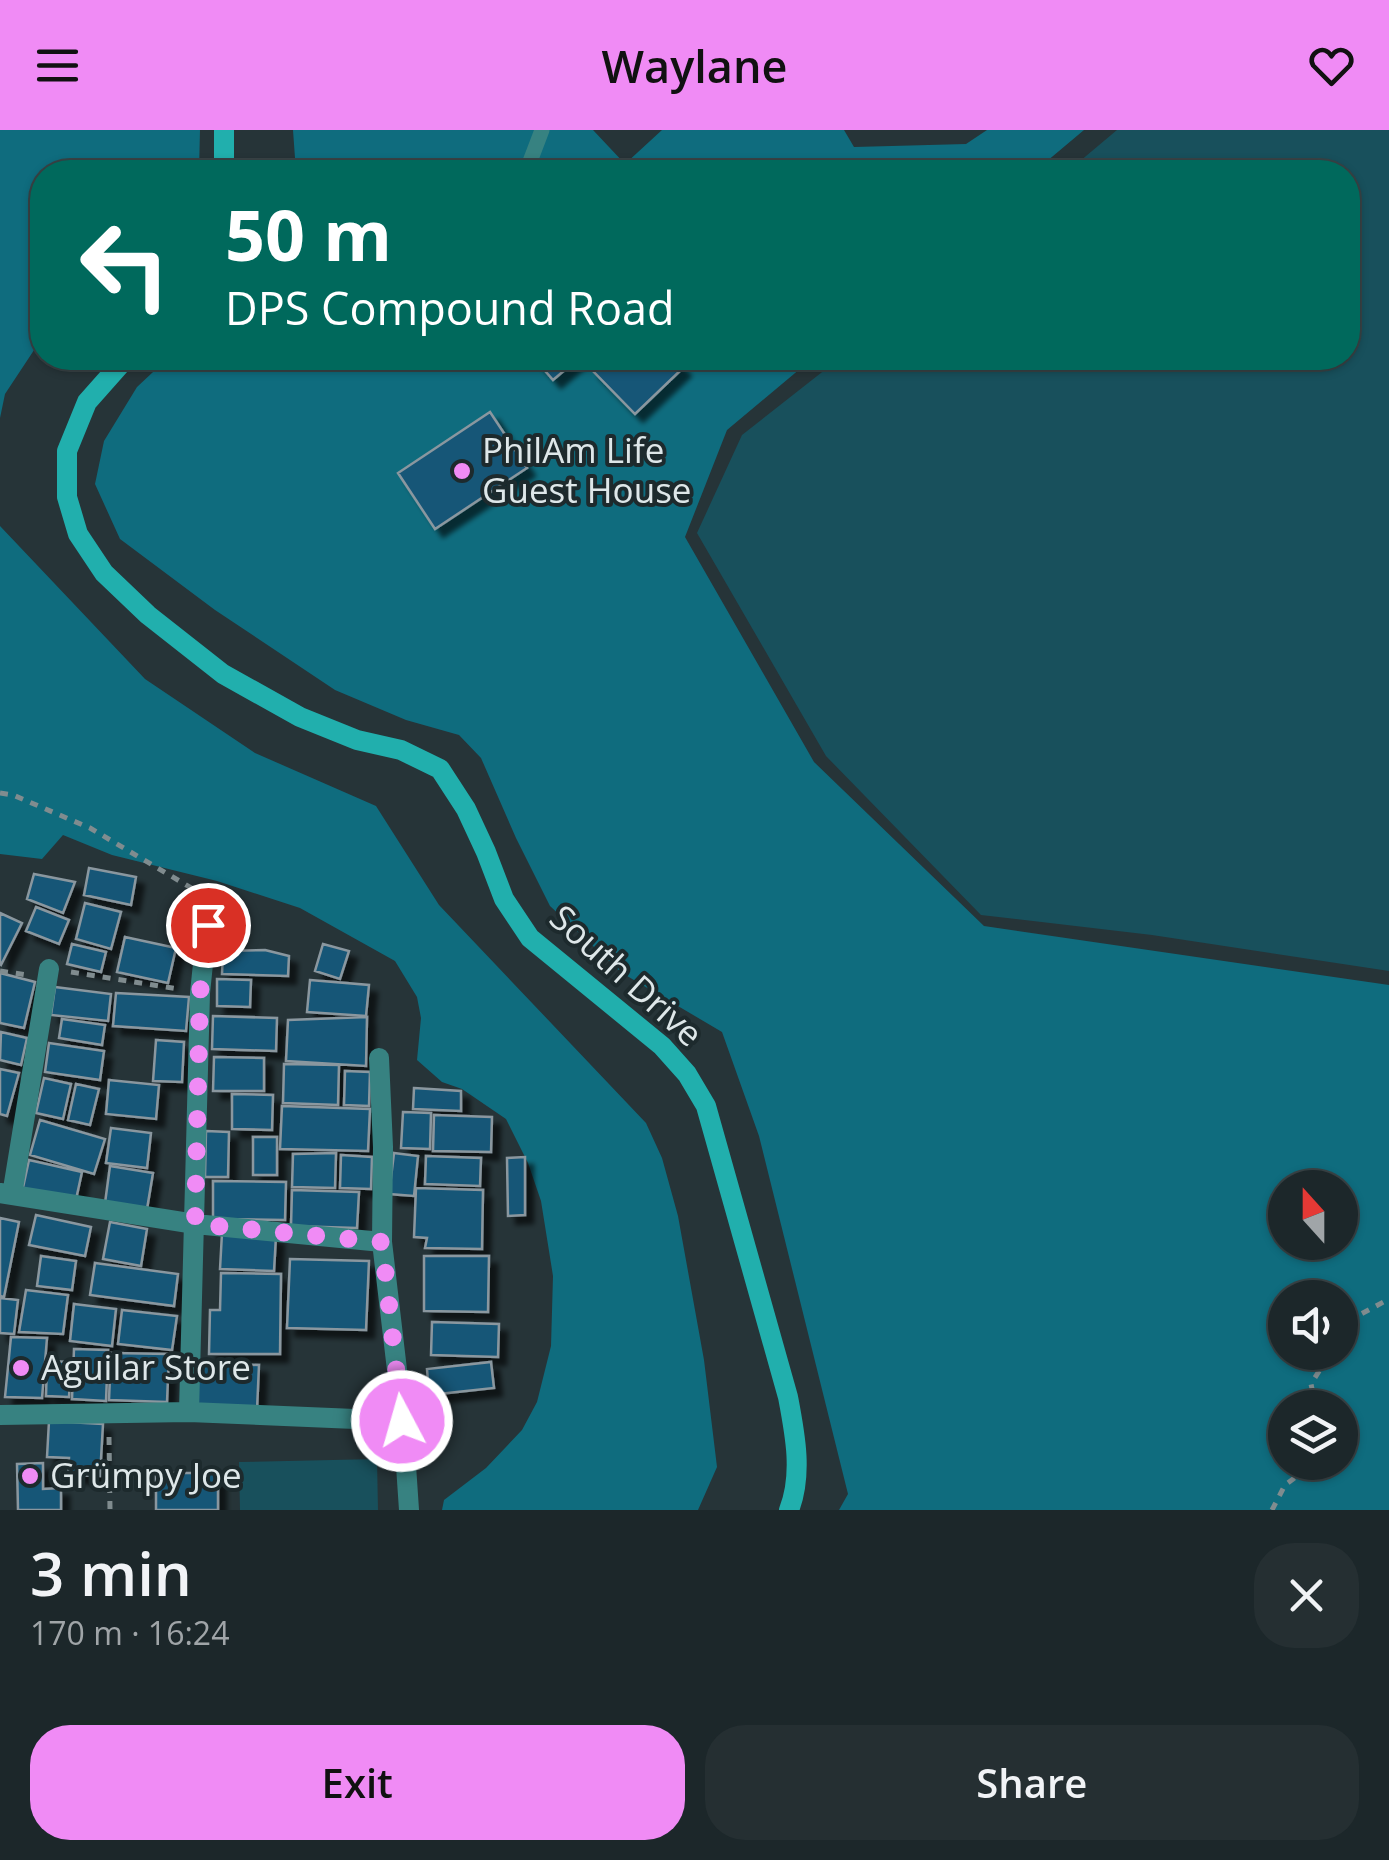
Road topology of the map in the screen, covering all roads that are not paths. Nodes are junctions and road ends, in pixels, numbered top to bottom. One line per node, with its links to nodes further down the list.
1 (224, 130): 3 (main road)
2 (542, 130): 4 (lane)
3 (224, 160)
4 (531, 160)
5 (115, 370): 16 (main road, South Drive)
6 (208, 925): 10 (street)
7 (49, 969): 9 (street)
8 (380, 1058): 11 (street)
9 (6, 1194): 10 (street)
10 (195, 1224): 11 (street); 12 (street)
11 (382, 1242): 14 (street)
12 (189, 1412): 13 (street); 14 (street)
13 (0, 1415)
14 (402, 1421): 15 (street)
15 (408, 1510)
16 (789, 1510)

